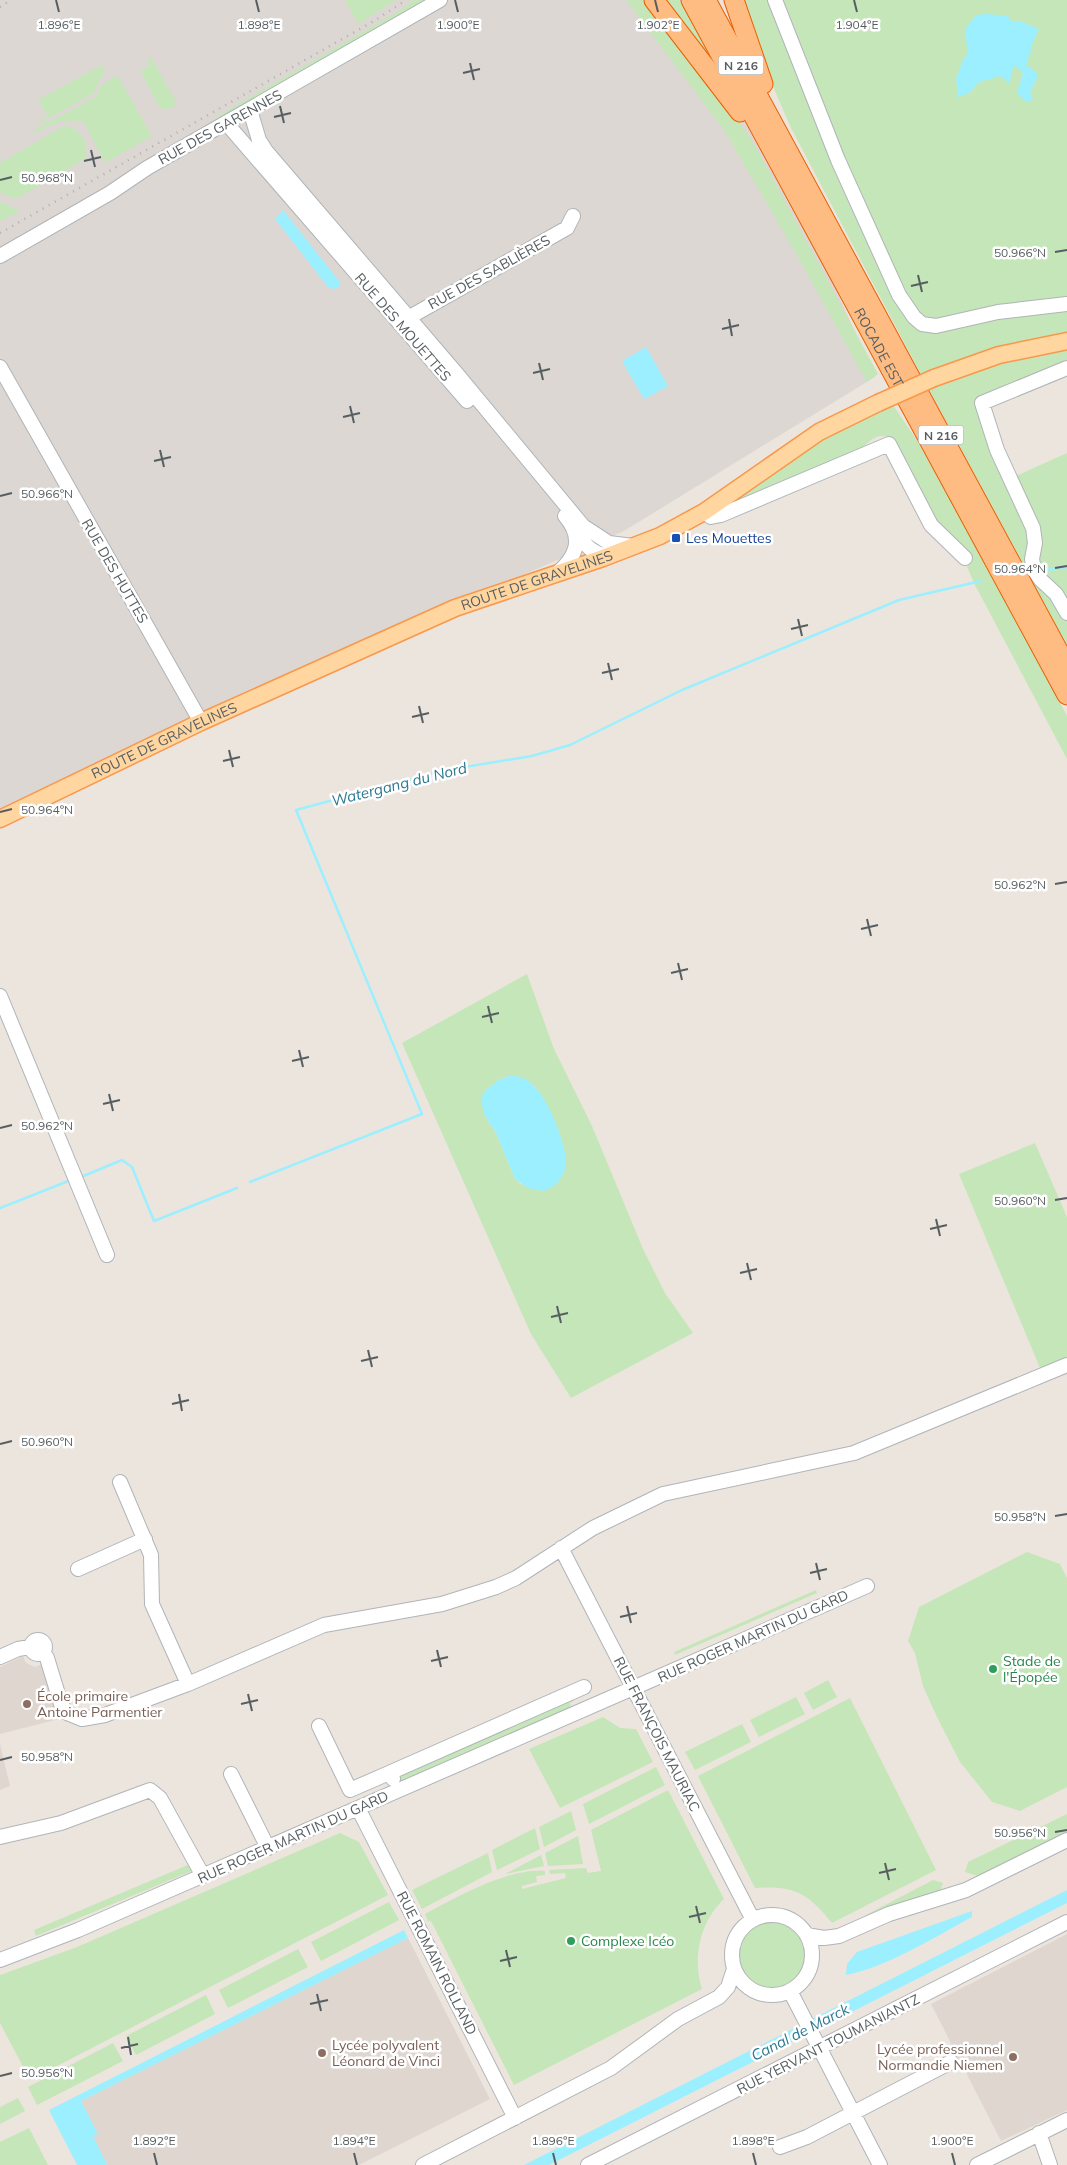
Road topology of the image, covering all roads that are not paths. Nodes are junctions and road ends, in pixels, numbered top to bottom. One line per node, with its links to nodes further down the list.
1 (440, 0): 7 (street, RUE DES GARENNES)
2 (654, 0): 10 (highway)
3 (691, 0): 10 (highway, ROCADE EST / N 216)
4 (706, 0): 9 (highway, ROCADE EST / N 216)
5 (734, 0): 9 (highway)
6 (775, 0): 13 (street)
7 (250, 110): 8 (street, RUE DES GARENNES); 14 (street, RUE DES MOUETTES)
8 (227, 124): 12 (street, RUE DES GARENNES); 14 (street, RUE DES MOUETTES)
9 (777, 131): 25 (highway, ROCADE EST / N 216)
10 (800, 201): 26 (highway, ROCADE EST / N 216)
11 (573, 216): 14 (street, RUE DES SABLIÈRES)
12 (0, 256)
13 (1067, 304)
14 (405, 321): 19 (street, RUE DES MOUETTES)
15 (1067, 341): 18 (main road, ROUTE DE GRAVELINES, bridge)
16 (0, 367): 27 (street, RUE DES HUTTES)
17 (1067, 368): 24 (street)
18 (704, 512): 20 (main road, ROUTE DE GRAVELINES); 22 (street)
19 (579, 529): 20 (street, RUE DES MOUETTES); 21 (street, RUE DES MOUETTES); 23 (street)
20 (636, 546): 21 (main road, ROUTE DE GRAVELINES)
21 (602, 554): 23 (main road, ROUTE DE GRAVELINES)
22 (965, 558)
23 (556, 574): 27 (main road, ROUTE DE GRAVELINES)
24 (1067, 613)
25 (1067, 667)
26 (1067, 695)
27 (200, 722): 28 (main road, ROUTE DE GRAVELINES)
28 (0, 819)
29 (0, 996): 30 (street)
30 (107, 1255)
31 (1067, 1365): 34 (street)
32 (120, 1482): 33 (street)
33 (145, 1539): 35 (street); 38 (street)
34 (561, 1548): 38 (street); 39 (street, RUE FRANÇOIS MAURIAC)
35 (78, 1569)
36 (866, 1586): 39 (street, RUE ROGER MARTIN DU GARD)
37 (0, 1657): 38 (street)
38 (188, 1684)
39 (633, 1688): 40 (street, RUE ROGER MARTIN DU GARD); 50 (street, RUE FRANÇOIS MAURIAC)
40 (584, 1709): 42 (street, RUE ROGER MARTIN DU GARD); 44 (street, RUE ROGER MARTIN DU GARD)
41 (319, 1726): 42 (street, RUE ROGER MARTIN DU GARD)
42 (389, 1773): 44 (street)
43 (231, 1774): 48 (street)
44 (398, 1791): 45 (street, RUE ROGER MARTIN DU GARD)
45 (358, 1808): 48 (street, RUE ROGER MARTIN DU GARD); 59 (street, RUE ROMAIN ROLLAND)
46 (0, 1836): 49 (street)
47 (1067, 1840): 52 (street)
48 (268, 1848): 49 (street, RUE ROGER MARTIN DU GARD)
49 (203, 1876): 53 (street, RUE ROGER MARTIN DU GARD)
50 (753, 1920): 52 (street); 54 (street)
51 (1067, 1922): 56 (street, RUE YERVANT TOUMANIANTZ)
52 (807, 1935): 55 (street)
53 (0, 1960)
54 (734, 1968): 55 (street); 59 (street)
55 (790, 1991): 56 (street)
56 (817, 2042): 58 (street); 65 (street, RUE YERVANT TOUMANIANTZ)
57 (951, 2062): 58 (street)
58 (854, 2114): 63 (street); 66 (street)
59 (515, 2118): 64 (street)
60 (1067, 2120): 62 (street)
61 (1067, 2128): 62 (street)
62 (1041, 2136): 67 (street); 68 (street); 69 (street)
63 (780, 2147)
64 (423, 2165)
65 (588, 2165)
66 (880, 2165)
67 (977, 2165)
68 (994, 2165)
69 (1050, 2165)

